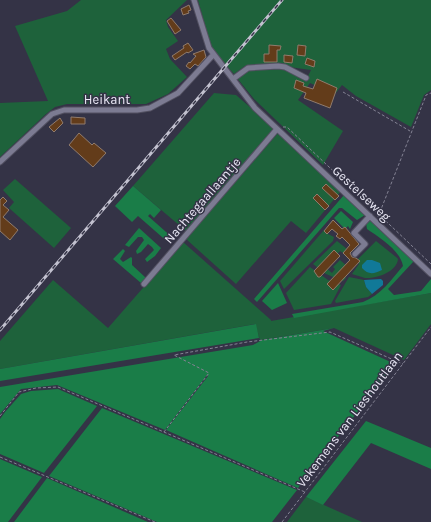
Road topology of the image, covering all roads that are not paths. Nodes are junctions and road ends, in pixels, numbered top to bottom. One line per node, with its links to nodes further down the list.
1 (194, 0): 2 (street, Gestelseweg)
2 (213, 55): 4 (street, Gestelseweg); 6 (street, Heikant)
3 (306, 78): 4 (street)
4 (233, 79): 5 (street, Gestelseweg)
5 (277, 129): 7 (street, Gestelseweg); 10 (street, Nachtegaallaantje)
6 (0, 162)
7 (370, 216): 8 (street); 9 (street, Gestelseweg)
8 (354, 254)
9 (431, 274)
10 (144, 284)

